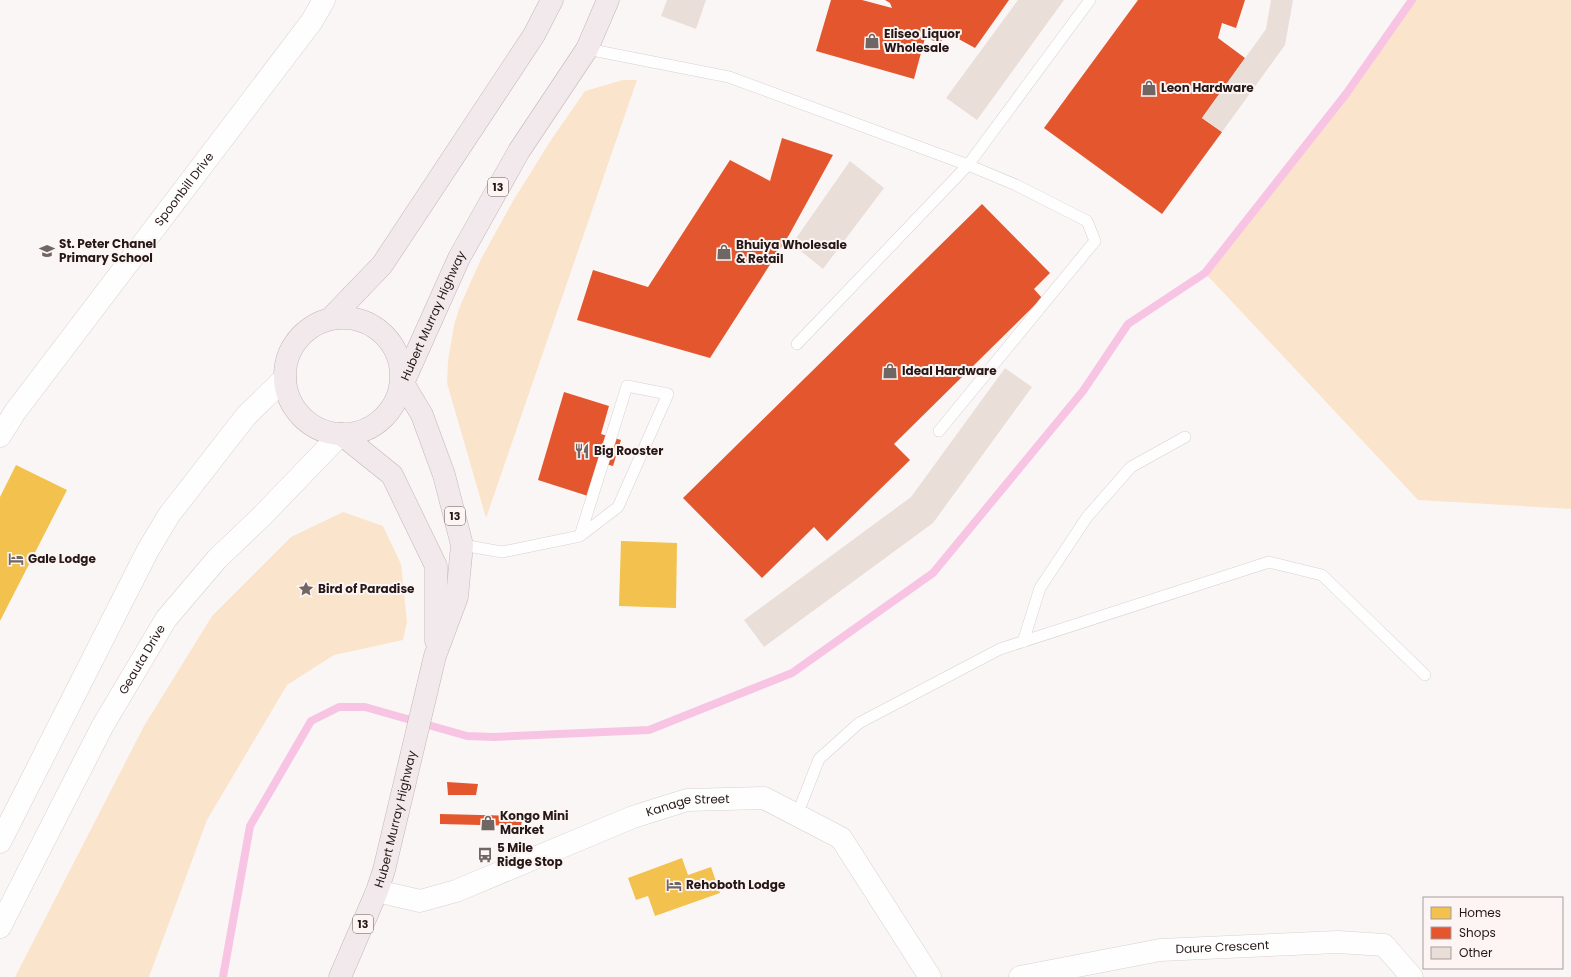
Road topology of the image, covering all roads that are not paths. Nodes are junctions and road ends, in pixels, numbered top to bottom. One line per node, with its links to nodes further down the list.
1 (324, 0): 13 (street, Spoonbill Drive)
2 (552, 0): 7 (highway)
3 (608, 0): 5 (highway, Hubert Murray Highway / 13)
4 (1090, 0): 6 (lane)
5 (587, 49): 6 (lane); 10 (highway, Hubert Murray Highway / 13)
6 (968, 164): 8 (lane); 11 (lane)
7 (330, 319): 9 (highway); 10 (highway)
8 (797, 344)
9 (285, 378): 12 (highway); 21 (street)
10 (403, 383): 12 (highway); 16 (highway, Hubert Murray Highway / 13)
11 (939, 431)
12 (342, 434): 18 (highway, Hubert Murray Highway / 13); 23 (street, Geauta Drive)
13 (0, 436)
14 (1184, 437): 17 (lane)
15 (580, 536): 15 (lane); 16 (lane)
16 (462, 545): 18 (highway, Hubert Murray Highway / 13)
17 (1023, 642): 19 (lane); 20 (lane)
18 (435, 656): 22 (highway, Hubert Murray Highway / 13)
19 (1425, 675)
20 (797, 815): 22 (street, Kanage Street); 25 (street, Kanage Street)
21 (0, 842)
22 (377, 891): 24 (highway, Hubert Murray Highway / 13)
23 (0, 927)
24 (340, 977)
25 (930, 977)
26 (1020, 977): 27 (street, Daure Crescent)
27 (1412, 977)

